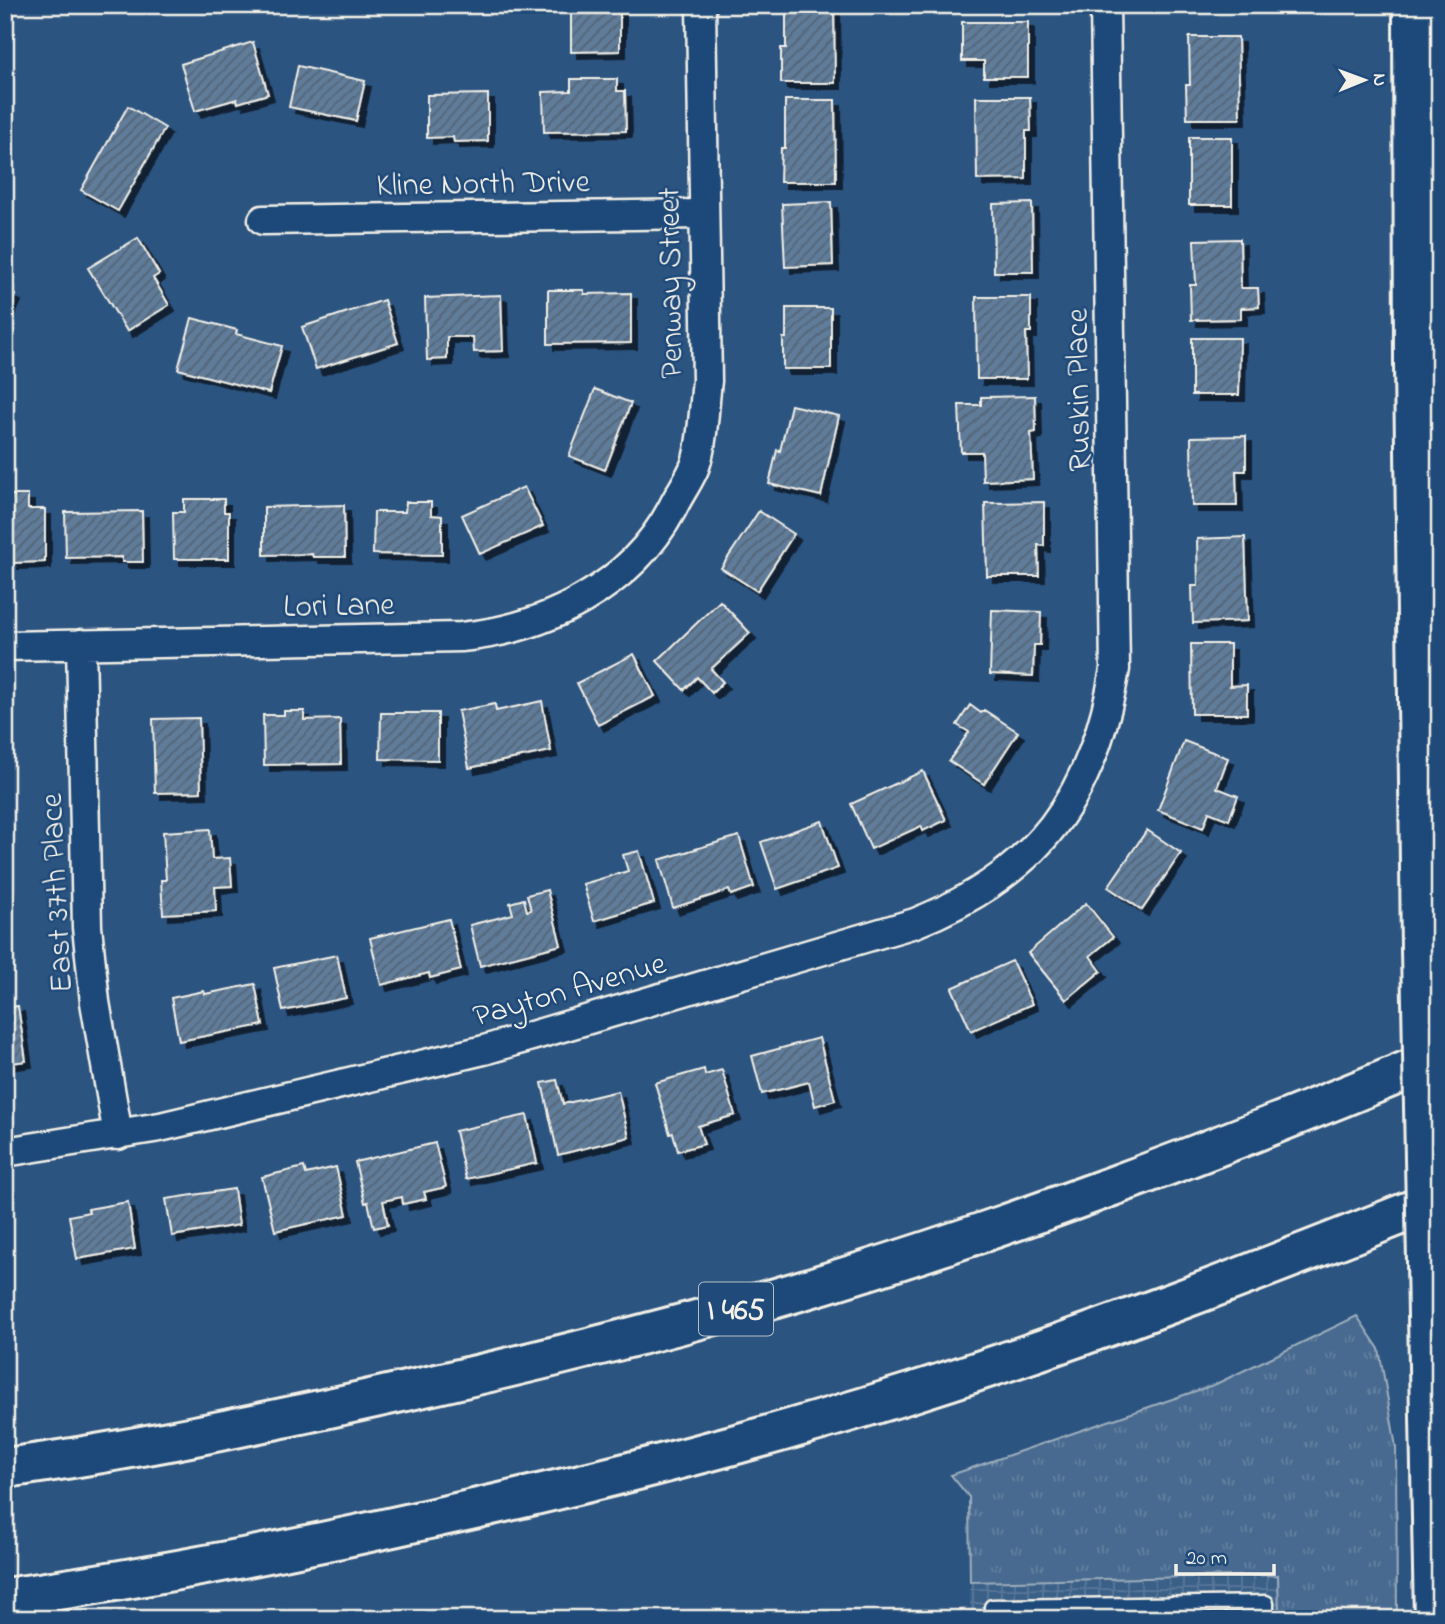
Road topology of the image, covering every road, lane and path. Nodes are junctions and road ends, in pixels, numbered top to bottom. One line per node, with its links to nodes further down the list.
1 (701, 5): 4 (street, Penway Street)
2 (1105, 5): 9 (street, Ruskin Place)
3 (1413, 5): 20 (main road, bridge)
4 (704, 214): 5 (street, Kline North Drive); 6 (street, Penway Street)
5 (263, 220)
6 (647, 544): 7 (street, Lori Lane)
7 (81, 644): 8 (street, Lori Lane); 11 (street, East 37th Place)
8 (5, 646)
9 (1088, 769): 11 (street, Payton Avenue)
10 (1440, 1056): 14 (main road, I 465)
11 (118, 1135): 12 (street, Payton Avenue)
12 (5, 1152)
13 (1440, 1199): 15 (main road)
14 (5, 1468)
15 (5, 1598)
16 (1083, 1612): 17 (lane); 18 (lane)
17 (1172, 1612): 19 (lane)
18 (992, 1619)
19 (1266, 1619)
20 (1434, 1619)

